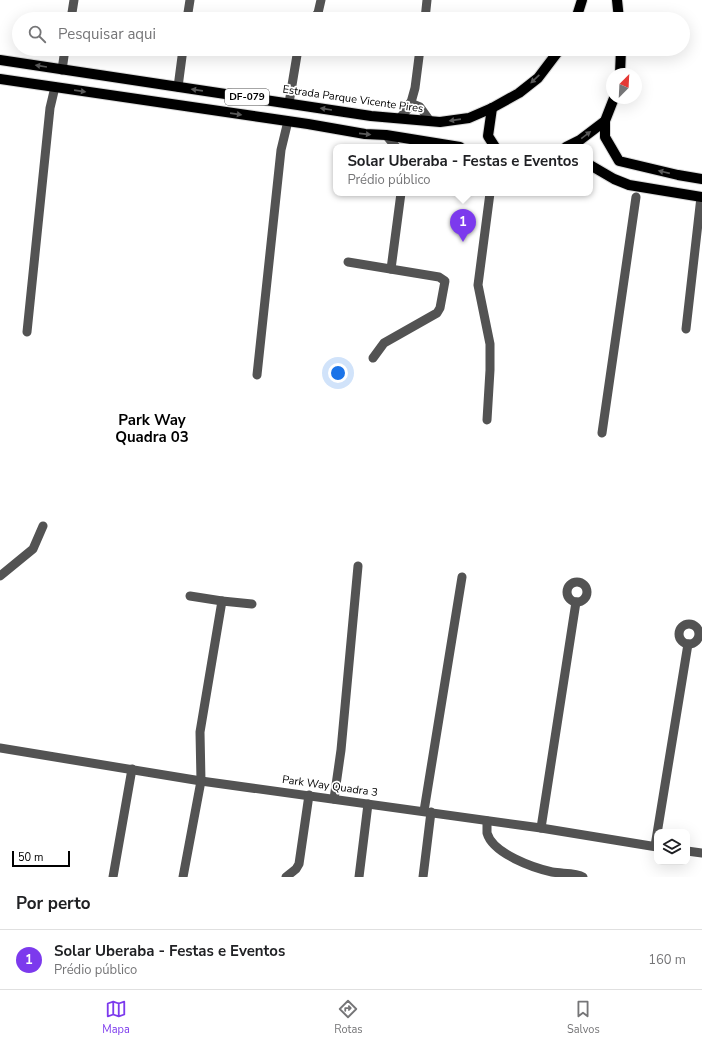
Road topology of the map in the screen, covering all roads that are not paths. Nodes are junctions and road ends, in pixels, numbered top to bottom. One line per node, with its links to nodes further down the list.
1 (74, 0): 7 (street)
2 (190, 0): 8 (street)
3 (321, 0): 9 (street)
4 (427, 0): 10 (street)
5 (582, 0): 11 (main road)
6 (617, 0): 12 (main road)
7 (71, 12)
8 (188, 12)
9 (318, 12)
10 (425, 12)
11 (578, 12)
12 (618, 12)
13 (64, 56): 21 (street)
14 (182, 56): 24 (street)
15 (297, 56): 25 (street)
16 (419, 56): 26 (street)
17 (555, 56): 28 (main road, Estrada Parque Vicente Pires / DF-079, one-way to 28)
18 (621, 56): 20 (main road)
19 (0, 60): 21 (main road, Estrada Parque Vicente Pires / DF-079, one-way to 19)
20 (620, 68)
21 (62, 70): 24 (main road, Estrada Parque Vicente Pires / DF-079)
22 (0, 78): 23 (main road, DF-079)
23 (55, 87): 30 (main road, DF-079, one-way to 30); 50 (street)
24 (178, 87): 25 (main road, Estrada Parque Vicente Pires / DF-079, one-way to 24)
25 (289, 103): 29 (main road, Estrada Parque Vicente Pires / DF-079, one-way to 25)
26 (410, 103): 29 (street); 31 (street)
27 (612, 104): 32 (main road)
28 (492, 108): 31 (main road, Estrada Parque Vicente Pires / DF-079, one-way to 31); 37 (main road)
29 (400, 118): 31 (main road, Estrada Parque Vicente Pires / DF-079)
30 (288, 121): 33 (main road, DF-079, one-way to 33); 52 (street)
31 (430, 121)
32 (605, 121): 38 (main road, one-way to 32); 40 (main road, one-way to 32)
33 (386, 134): 34 (main road, DF-079); 35 (street)
34 (417, 143): 36 (main road, DF-079)
35 (394, 144)
36 (432, 144)
37 (493, 144)
38 (572, 144)
39 (593, 167): 41 (main road)
40 (702, 179)
41 (632, 186): 42 (main road); 45 (street)
42 (645, 188): 45 (street); 46 (main road)
43 (401, 196): 48 (street)
44 (490, 196): 53 (street)
45 (636, 197): 54 (street)
46 (702, 197): 49 (street)
47 (348, 262): 48 (street)
48 (391, 269): 51 (street)
49 (686, 329)
50 (27, 332)
51 (373, 358)
52 (257, 375)
53 (487, 420)
54 (602, 433)
55 (43, 526): 57 (street)
56 (358, 566): 68 (street)
57 (0, 576)
58 (462, 577): 70 (street)
59 (190, 596): 60 (street)
60 (222, 600): 62 (street); 66 (street)
61 (576, 602): 72 (street)
62 (252, 604)
63 (688, 644): 73 (street)
64 (0, 748): 65 (street, Park Way Quadra 3)
65 (132, 769): 66 (street, Park Way Quadra 3); 78 (street)
66 (201, 781): 67 (street, Park Way Quadra 3); 79 (street)
67 (309, 795): 68 (street, Park Way Quadra 3); 77 (street)
68 (334, 799): 69 (street, Park Way Quadra 3)
69 (368, 804): 70 (street, Park Way Quadra 3); 81 (street)
70 (427, 812): 71 (street, Park Way Quadra 3); 82 (street)
71 (487, 820): 72 (street, Park Way Quadra 3); 83 (street)
72 (541, 828): 74 (street, Park Way Quadra 3)
73 (659, 829)
74 (654, 846)
75 (690, 851): 76 (street)
76 (702, 853)
77 (299, 873): 80 (street)
78 (113, 877)
79 (183, 877)
80 (286, 877)
81 (359, 877)
82 (423, 877)
83 (583, 877)

